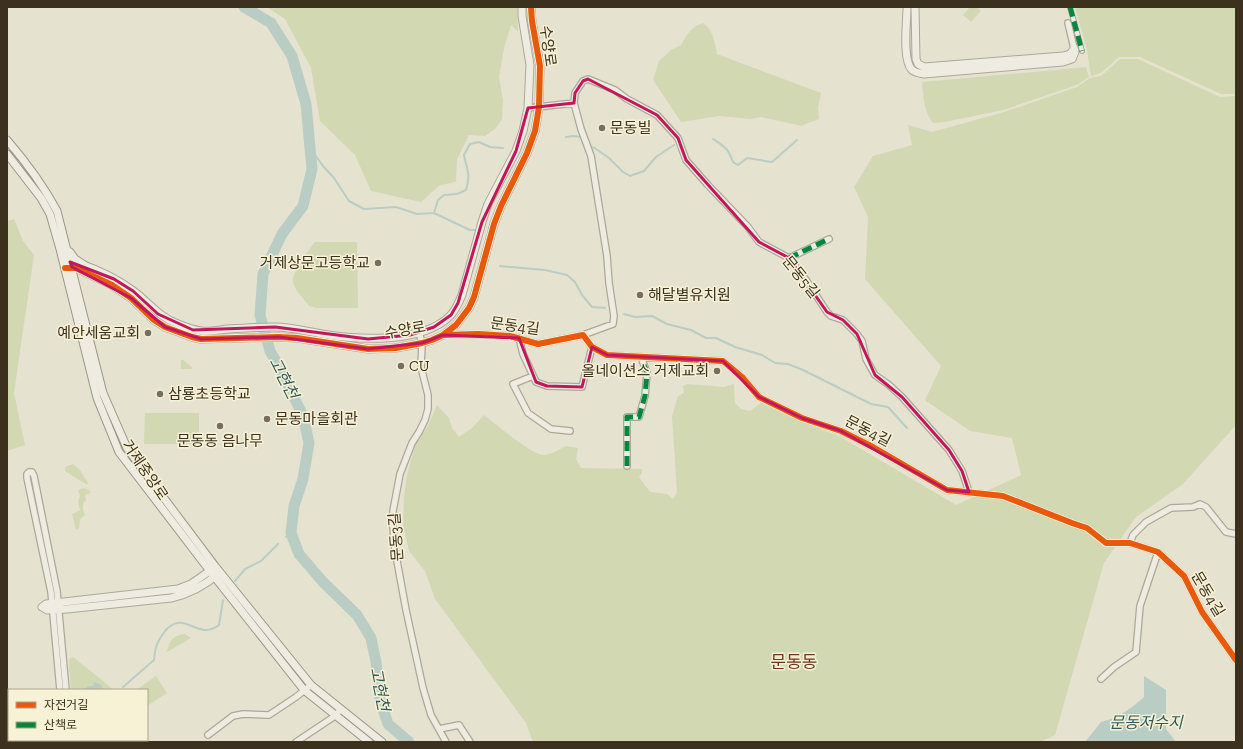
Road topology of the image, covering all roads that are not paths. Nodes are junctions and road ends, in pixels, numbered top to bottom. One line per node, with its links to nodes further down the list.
1 (522, 7): 10 (street, 수양로)
2 (531, 7): 9 (street, 수양로)
3 (907, 7): 7 (street)
4 (915, 7): 7 (street)
5 (1070, 7): 7 (street)
6 (1068, 23): 7 (street)
7 (1078, 50)
8 (574, 103): 9 (street); 15 (street, 문동5길); 21 (street)
9 (539, 107): 10 (street); 20 (street, 수양로)
10 (528, 108): 19 (street, 수양로)
11 (7, 140): 14 (street, 거제중앙로)
12 (7, 154): 16 (street, 거제중앙로)
13 (829, 240): 15 (street)
14 (66, 243): 16 (street, 거제중앙로); 17 (street)
15 (789, 258): 29 (street, 문동5길)
16 (68, 265): 17 (street, 수양로); 18 (street, 거제중앙로); 33 (street, 거제중앙로)
17 (85, 268): 18 (street); 19 (street, 수양로); 23 (street, 수양로)
18 (76, 282): 34 (street, 거제중앙로)
19 (419, 332): 23 (street, 문동3길)
20 (443, 335): 22 (street, 문동4길); 23 (street, 수양로)
21 (583, 335): 22 (street, 문동4길); 24 (street, 문동4길)
22 (519, 338): 26 (street)
23 (422, 343): 47 (street, 문동3길)
24 (592, 347): 25 (street, 문동4길); 26 (street)
25 (641, 357): 28 (street); 29 (street, 문동4길)
26 (533, 376): 27 (street)
27 (570, 431)
28 (627, 466)
29 (969, 492): 31 (street, 문동4길)
30 (1236, 534): 31 (street)
31 (1130, 543): 32 (street, 문동4길)
32 (1158, 552): 39 (street, 문동4길); 40 (street)
33 (196, 553): 34 (street, 거제중앙로); 36 (street)
34 (212, 569): 35 (street, 거제중앙로); 36 (street)
35 (218, 574): 36 (street); 37 (street, 거제중앙로); 41 (street, 거제중앙로)
36 (203, 580): 37 (street); 38 (street)
37 (223, 588): 44 (street, 거제중앙로)
38 (55, 606): 38 (street); 42 (street); 43 (street)
39 (1236, 660)
40 (1101, 679)
41 (311, 685): 44 (street); 45 (street, 거제중앙로)
42 (60, 689)
43 (66, 689)
44 (304, 690): 46 (street, 거제중앙로); 48 (street)
45 (341, 709): 46 (street); 51 (street, 거제중앙로)
46 (335, 716): 49 (street); 50 (street, 거제중앙로)
47 (439, 729): 52 (street, 문동3길); 53 (street)
48 (208, 735)
49 (296, 742)
50 (369, 742)
51 (382, 742)
52 (446, 742)
53 (470, 742)

